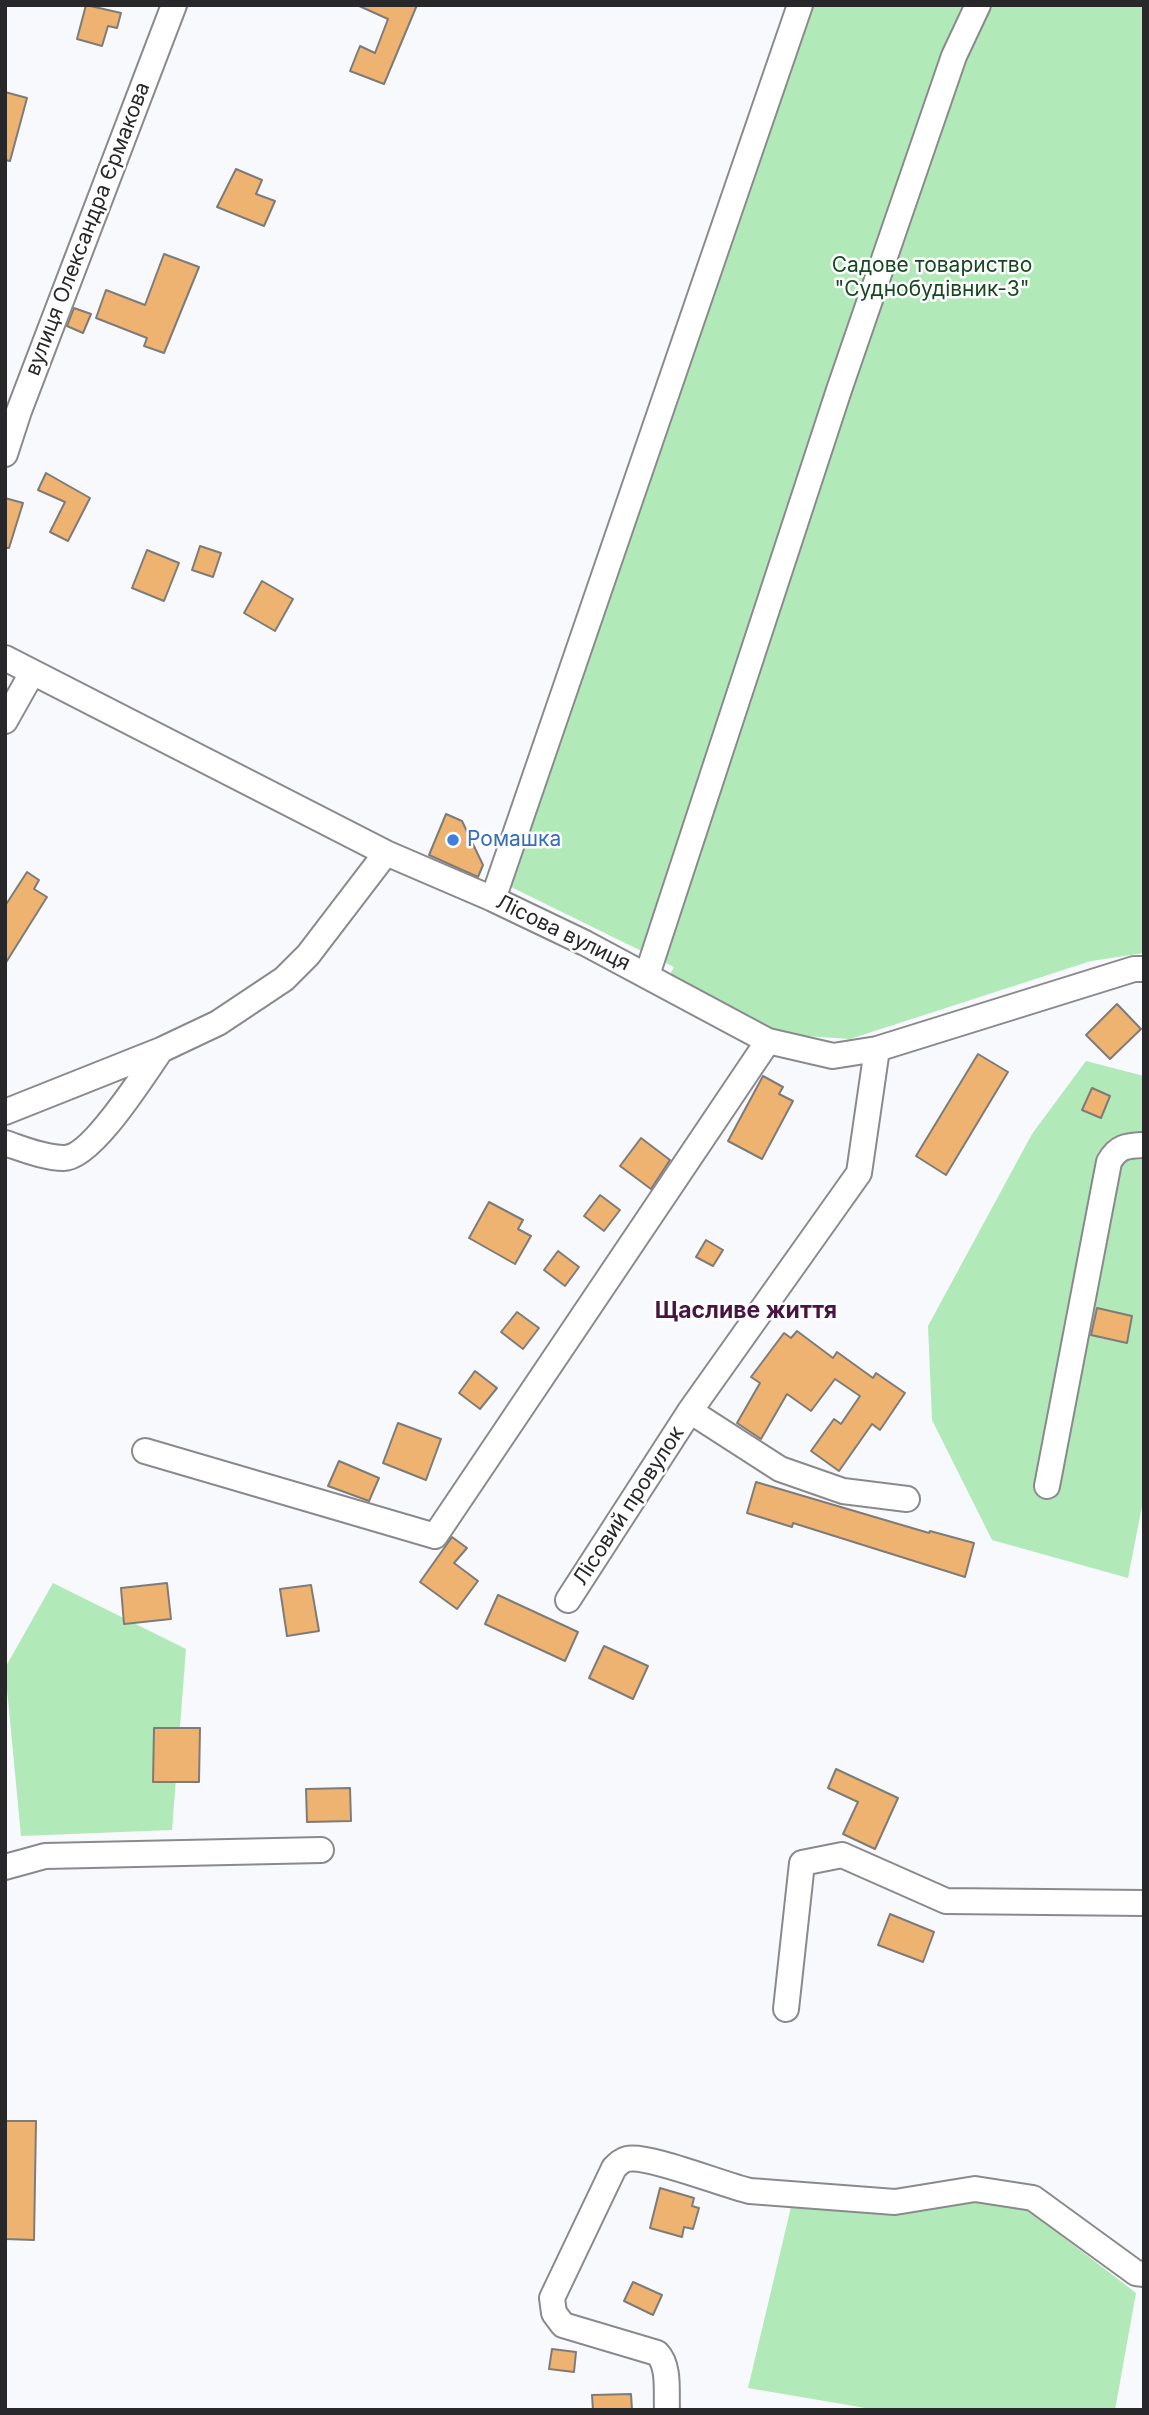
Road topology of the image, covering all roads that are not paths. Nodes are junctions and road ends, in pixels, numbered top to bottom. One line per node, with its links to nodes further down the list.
1 (174, 5): 4 (street, вулиця Олександра Єрмакова)
2 (800, 5): 9 (street)
3 (978, 5): 11 (street)
4 (5, 454)
5 (5, 658): 6 (street, Лісова вулиця)
6 (32, 673): 7 (street); 8 (street, Лісова вулиця)
7 (5, 721)
8 (386, 853): 9 (street, Лісова вулиця); 14 (street)
9 (493, 899): 11 (street, Лісова вулиця)
10 (1144, 969): 13 (street, Лісова вулиця)
11 (647, 975): 12 (street, Лісова вулиця)
12 (768, 1041): 13 (street, Лісова вулиця); 19 (street)
13 (877, 1049): 18 (street, Лісовий провулок)
14 (161, 1050): 15 (street); 16 (street)
15 (5, 1112)
16 (5, 1143)
17 (1144, 1145): 20 (street)
18 (690, 1411): 21 (street, Лісовий провулок); 22 (street, Лісовий провулок)
19 (145, 1451)
20 (1047, 1486)
21 (907, 1499)
22 (568, 1600)
23 (321, 1850): 24 (street)
24 (5, 1867)
25 (1144, 1903): 26 (street)
26 (786, 2009)
27 (1144, 2274): 28 (street)
28 (667, 2410)

